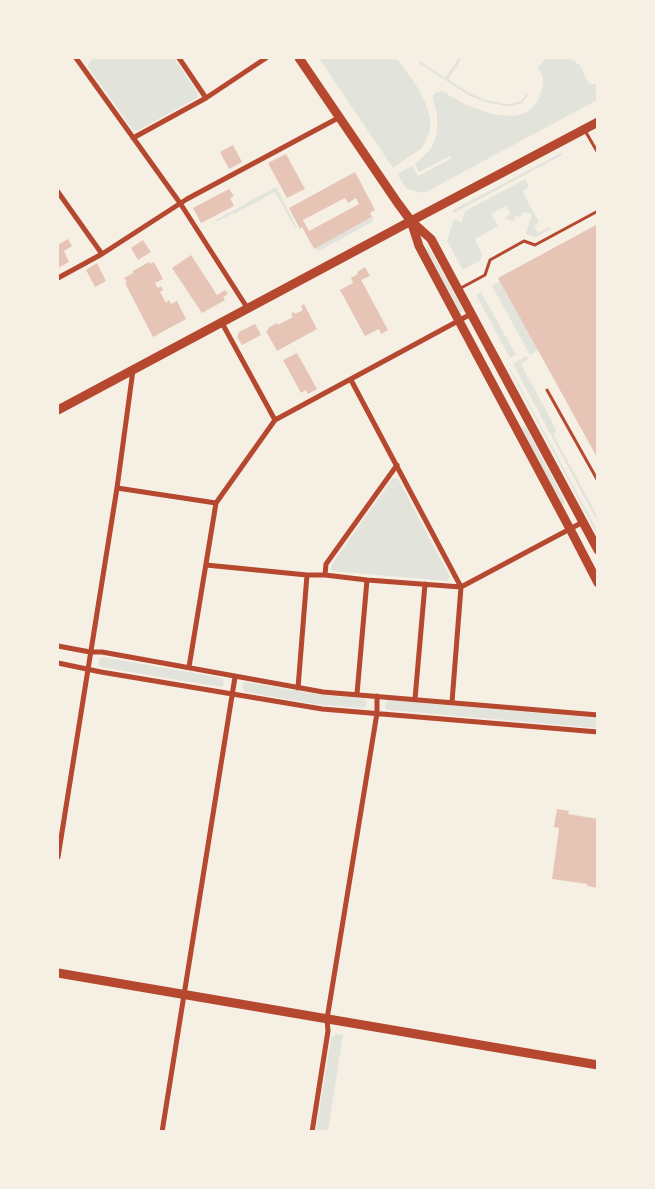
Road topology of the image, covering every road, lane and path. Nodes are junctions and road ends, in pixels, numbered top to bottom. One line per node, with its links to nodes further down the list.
1 (76, 58): 9 (street)
2 (179, 58): 5 (street)
3 (266, 58): 5 (street)
4 (299, 58): 6 (main road)
5 (206, 98): 9 (street)
6 (340, 117): 12 (street); 14 (main road)
7 (598, 122): 8 (main road)
8 (584, 129): 10 (lane); 14 (main road)
9 (133, 138): 12 (street)
10 (598, 154)
11 (58, 192): 15 (street)
12 (180, 203): 15 (street); 18 (street)
13 (598, 211): 17 (lane)
14 (411, 221): 17 (main road); 18 (main road); 20 (main road)
15 (102, 254): 16 (street)
16 (58, 278)
17 (458, 289): 19 (main road)
18 (248, 308): 21 (main road)
19 (472, 314): 20 (street); 22 (main road)
20 (459, 321): 24 (main road); 25 (street)
21 (222, 322): 23 (main road); 29 (street)
22 (501, 368): 24 (main road); 28 (main road)
23 (133, 370): 27 (main road); 33 (street)
24 (488, 375): 30 (main road)
25 (351, 380): 29 (street); 31 (street)
26 (548, 390): 32 (lane)
27 (58, 410)
28 (527, 418): 30 (main road); 35 (main road)
29 (275, 420): 34 (street)
30 (515, 425): 36 (main road)
31 (397, 465): 40 (street); 44 (street)
32 (598, 481)
33 (117, 488): 34 (street); 46 (street)
34 (216, 503): 38 (street)
35 (583, 522): 36 (street); 37 (main road)
36 (570, 529): 42 (main road); 44 (street)
37 (598, 550)
38 (206, 565): 39 (street); 48 (street)
39 (307, 575): 40 (street); 51 (street)
40 (325, 575): 41 (street)
41 (367, 580): 43 (street); 53 (street)
42 (598, 583)
43 (425, 584): 44 (street); 55 (street)
44 (462, 587): 56 (street)
45 (58, 646): 46 (street)
46 (90, 652): 48 (street); 49 (street)
47 (58, 663): 49 (street)
48 (189, 667): 50 (street)
49 (87, 669): 52 (street); 60 (street)
50 (235, 677): 51 (street); 52 (street)
51 (298, 688): 53 (street)
52 (232, 694): 57 (street); 62 (street)
53 (357, 694): 54 (street)
54 (377, 696): 55 (street); 57 (street)
55 (415, 699): 56 (street)
56 (452, 702): 58 (street)
57 (377, 713): 59 (street); 63 (street)
58 (598, 715)
59 (598, 732)
60 (58, 857)
61 (58, 972): 62 (main road)
62 (184, 994): 63 (main road); 65 (street)
63 (327, 1019): 64 (main road); 66 (street)
64 (598, 1065)
65 (162, 1132)
66 (312, 1132)

